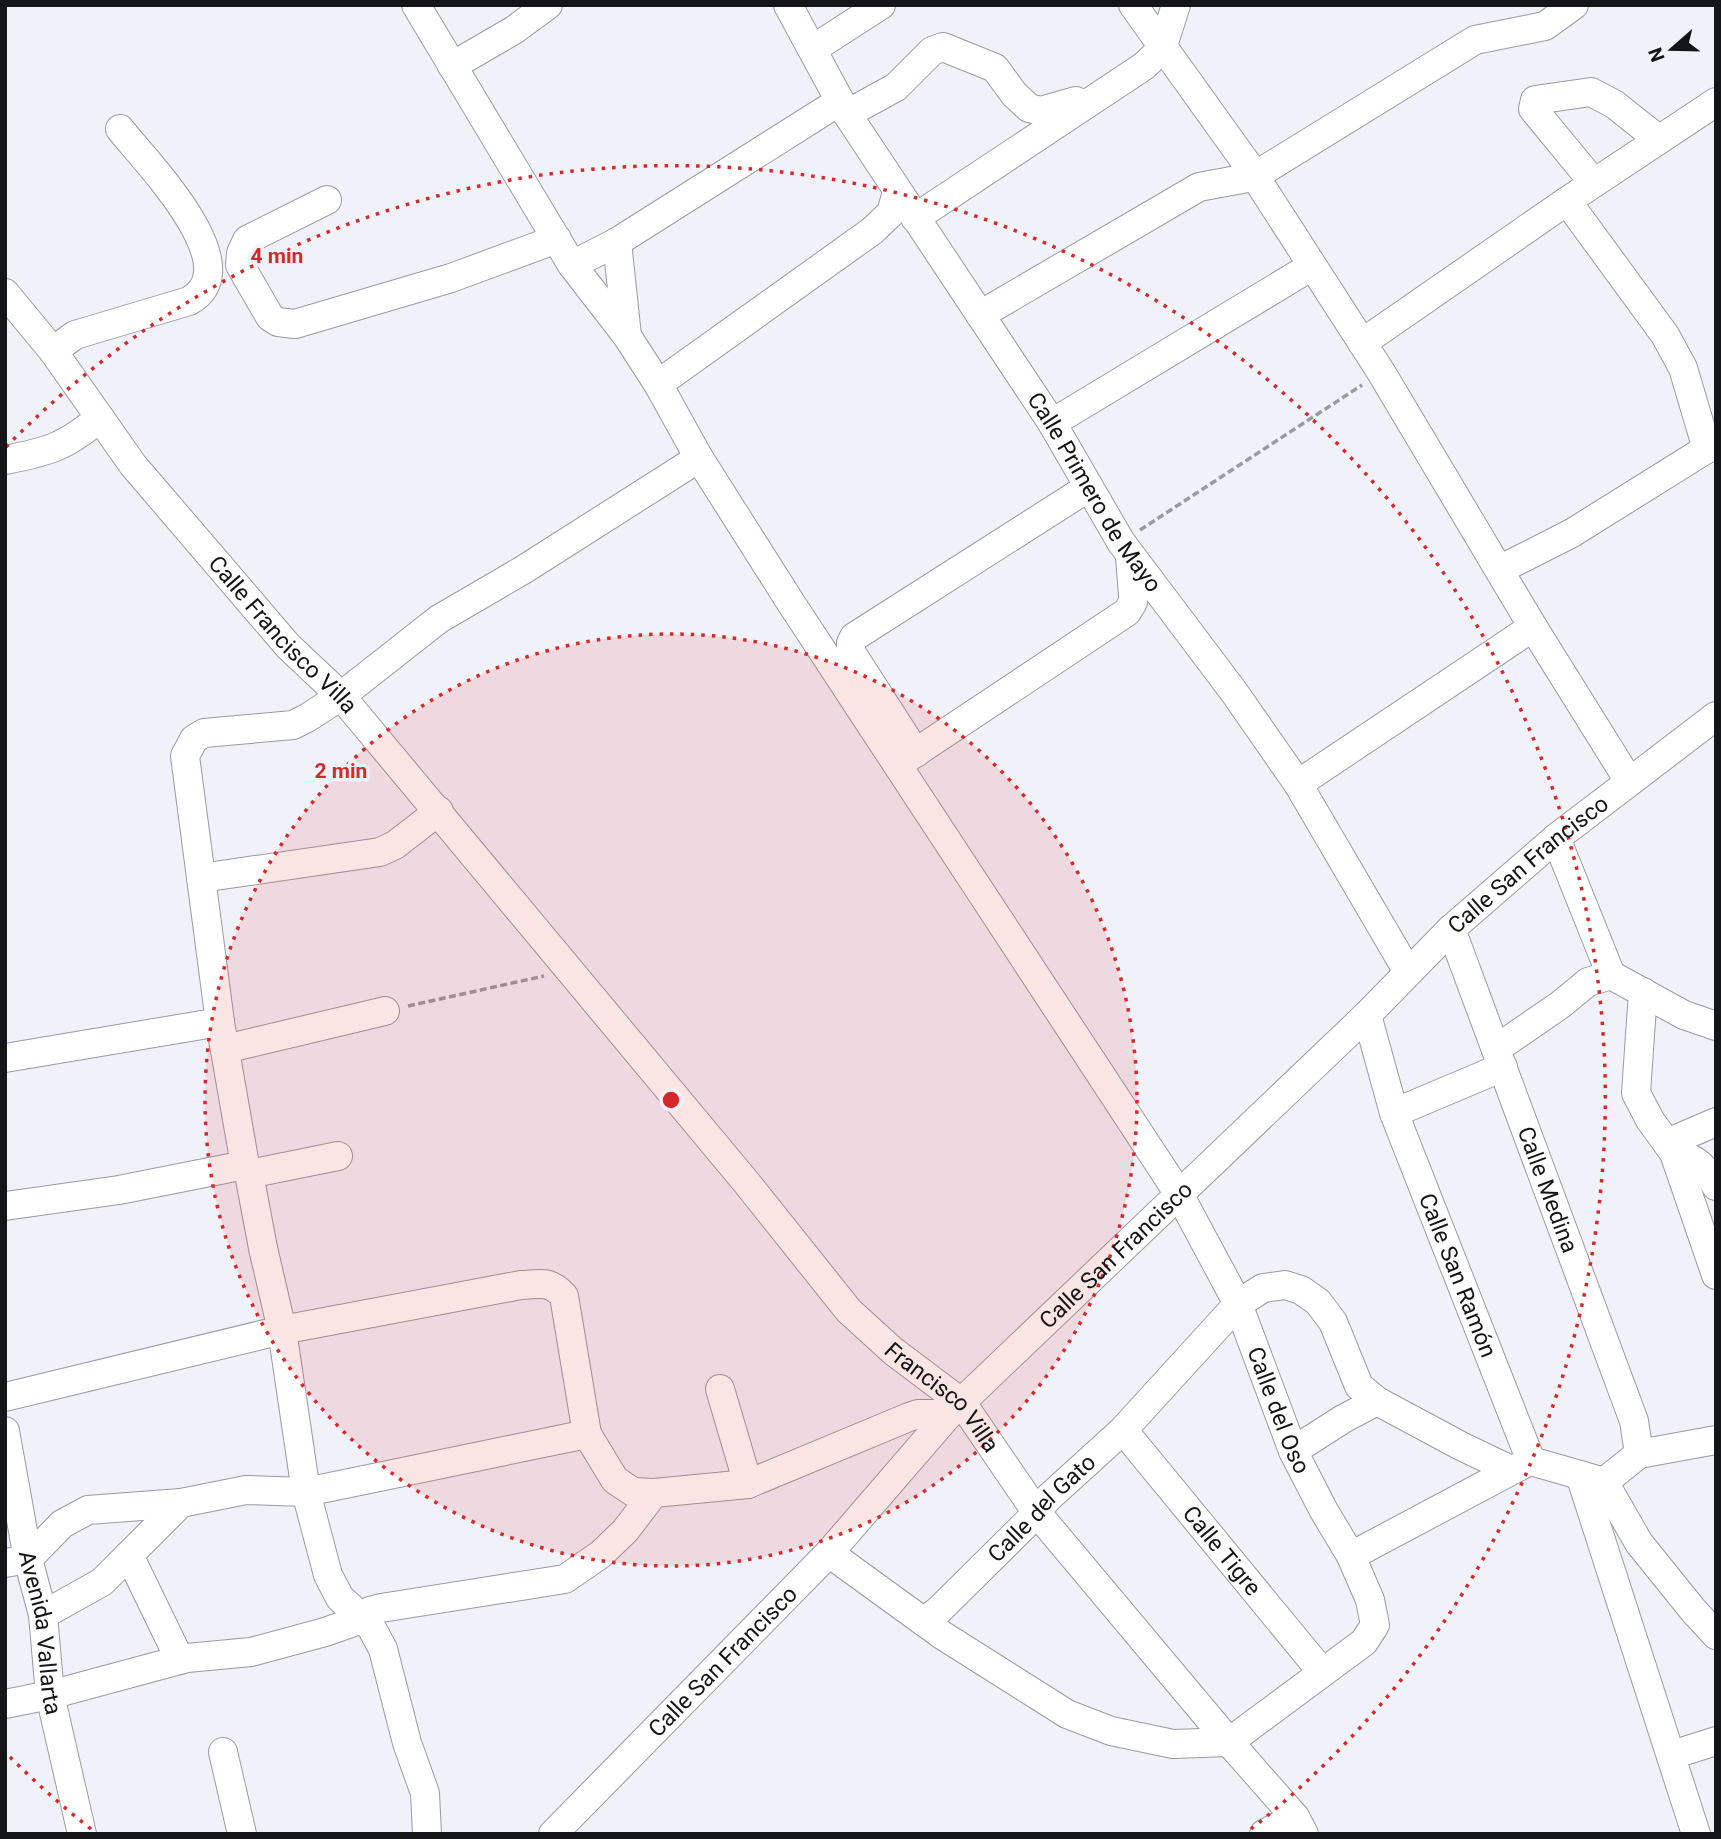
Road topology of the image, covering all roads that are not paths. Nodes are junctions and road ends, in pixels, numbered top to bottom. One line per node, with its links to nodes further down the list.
1 (416, 5): 10 (street)
2 (548, 5): 10 (street)
3 (788, 5): 8 (street, Calle Primero de Mayo)
4 (881, 5): 8 (street)
5 (1133, 5): 9 (street)
6 (1176, 5): 9 (street)
7 (1574, 5): 16 (street)
8 (813, 49): 13 (street, Calle Primero de Mayo)
9 (1162, 49): 11 (street); 16 (street)
10 (452, 65): 22 (street)
11 (1090, 102): 13 (street); 21 (street)
12 (1716, 102): 15 (street)
13 (843, 108): 18 (street, Calle Primero de Mayo); 23 (street)
14 (120, 130): 30 (street)
15 (1658, 139): 17 (street); 17 (street)
16 (1253, 177): 25 (street); 27 (street)
17 (1594, 183): 20 (street)
18 (897, 192): 21 (street, Calle Primero de Mayo); 31 (street)
19 (327, 200): 22 (street)
20 (1567, 201): 29 (street); 34 (street)
21 (915, 218): 27 (street, Calle Primero de Mayo)
22 (556, 239): 24 (street)
23 (617, 242): 24 (street); 28 (street)
24 (572, 265): 28 (street)
25 (1312, 266): 29 (street); 33 (street)
26 (5, 293): 30 (street, Calle Francisco Villa)
27 (980, 315): 33 (street, Calle Primero de Mayo)
28 (627, 336): 31 (street)
29 (1362, 343): 39 (street)
30 (53, 351): 32 (street, Calle Francisco Villa)
31 (658, 384): 35 (street)
32 (100, 418): 36 (street); 41 (street, Calle Francisco Villa)
33 (1052, 423): 37 (street, Calle Primero de Mayo)
34 (1711, 446): 39 (street)
35 (699, 458): 41 (street); 43 (street)
36 (5, 460)
37 (1089, 486): 38 (street, Calle Primero de Mayo); 43 (street)
38 (1126, 550): 43 (street); 45 (street, Calle Primero de Mayo)
39 (1501, 569): 40 (street)
40 (1533, 627): 44 (street); 45 (street)
41 (341, 696): 46 (street, Calle Francisco Villa); 48 (street)
42 (1716, 716): 44 (street, Calle San Francisco)
43 (907, 759): 66 (street, Calle del Oso)
44 (1629, 781): 47 (street, Calle San Francisco)
45 (1297, 784): 51 (street, Calle Primero de Mayo)
46 (439, 811): 48 (street); 50 (street, Calle Francisco Villa)
47 (1556, 838): 49 (street, Calle San Francisco); 52 (street)
48 (201, 878): 57 (street)
49 (1451, 929): 51 (street, Calle San Francisco); 59 (street, Calle Medina)
50 (569, 970): 74 (street, Francisco Villa)
51 (1408, 972): 55 (street, Calle San Francisco)
52 (1611, 975): 53 (street); 59 (street)
53 (1643, 992): 56 (street); 62 (street)
54 (385, 1011): 57 (street)
55 (1367, 1015): 60 (street, Calle San Ramón); 66 (street, Calle San Francisco)
56 (1716, 1026)
57 (223, 1035): 58 (street); 64 (street)
58 (5, 1058)
59 (1500, 1058): 60 (street); 80 (street, Calle Medina)
60 (1394, 1113): 81 (street, Calle San Ramón)
61 (1716, 1122): 62 (street)
62 (1670, 1148): 65 (street); 68 (street)
63 (338, 1156): 64 (street)
64 (247, 1170): 67 (street); 70 (street)
65 (1716, 1186)
66 (1179, 1194): 69 (street, Calle del Oso); 74 (street, Calle San Francisco)
67 (5, 1206)
68 (1716, 1275)
69 (1238, 1304): 73 (street, Calle del Gato); 75 (street, Calle del Gato); 79 (street, Calle del Oso)
70 (282, 1330): 72 (street); 77 (street); 84 (street)
71 (720, 1388): 83 (street)
72 (5, 1397)
73 (1377, 1401): 79 (street); 81 (street)
74 (956, 1409): 83 (street); 87 (street, Francisco Villa); 89 (street, Calle San Francisco)
75 (1123, 1430): 87 (street, Calle del Gato); 98 (street, Calle Tigre)
76 (5, 1431): 92 (street, Avenida Vallarta)
77 (587, 1434): 84 (street); 85 (street)
78 (1716, 1440): 80 (street)
79 (1293, 1451): 91 (street, Calle del Oso)
80 (1639, 1454): 82 (street)
81 (1521, 1466): 82 (street); 91 (street)
82 (1592, 1479): 88 (street)
83 (748, 1484): 85 (street)
84 (306, 1492): 86 (street); 94 (street)
85 (654, 1493): 94 (street)
86 (181, 1503): 90 (street); 92 (street)
87 (1037, 1513): 95 (street, Calle del Gato); 102 (street, Francisco Villa)
88 (1606, 1513): 96 (street); 104 (street)
89 (829, 1553): 95 (street); 109 (street, Calle San Francisco)
90 (129, 1555): 93 (street); 97 (street)
91 (1351, 1556): 98 (street, Calle del Oso)
92 (17, 1561): 93 (street, Avenida Vallarta)
93 (43, 1615): 99 (street, Avenida Vallarta)
94 (362, 1619): 97 (street); 108 (street)
95 (924, 1622): 102 (street)
96 (1716, 1635)
97 (180, 1660): 99 (street)
98 (1322, 1672): 102 (street)
99 (50, 1695): 100 (street); 106 (street, Avenida Vallarta)
100 (5, 1704)
101 (1716, 1741): 104 (street)
102 (1229, 1742): 105 (street, Francisco Villa)
103 (223, 1752): 107 (street)
104 (1672, 1755): 111 (street)
105 (1300, 1825): 110 (street)
106 (82, 1834)
107 (242, 1834)
108 (427, 1834)
109 (554, 1834)
110 (1264, 1834)
111 (1696, 1834)

